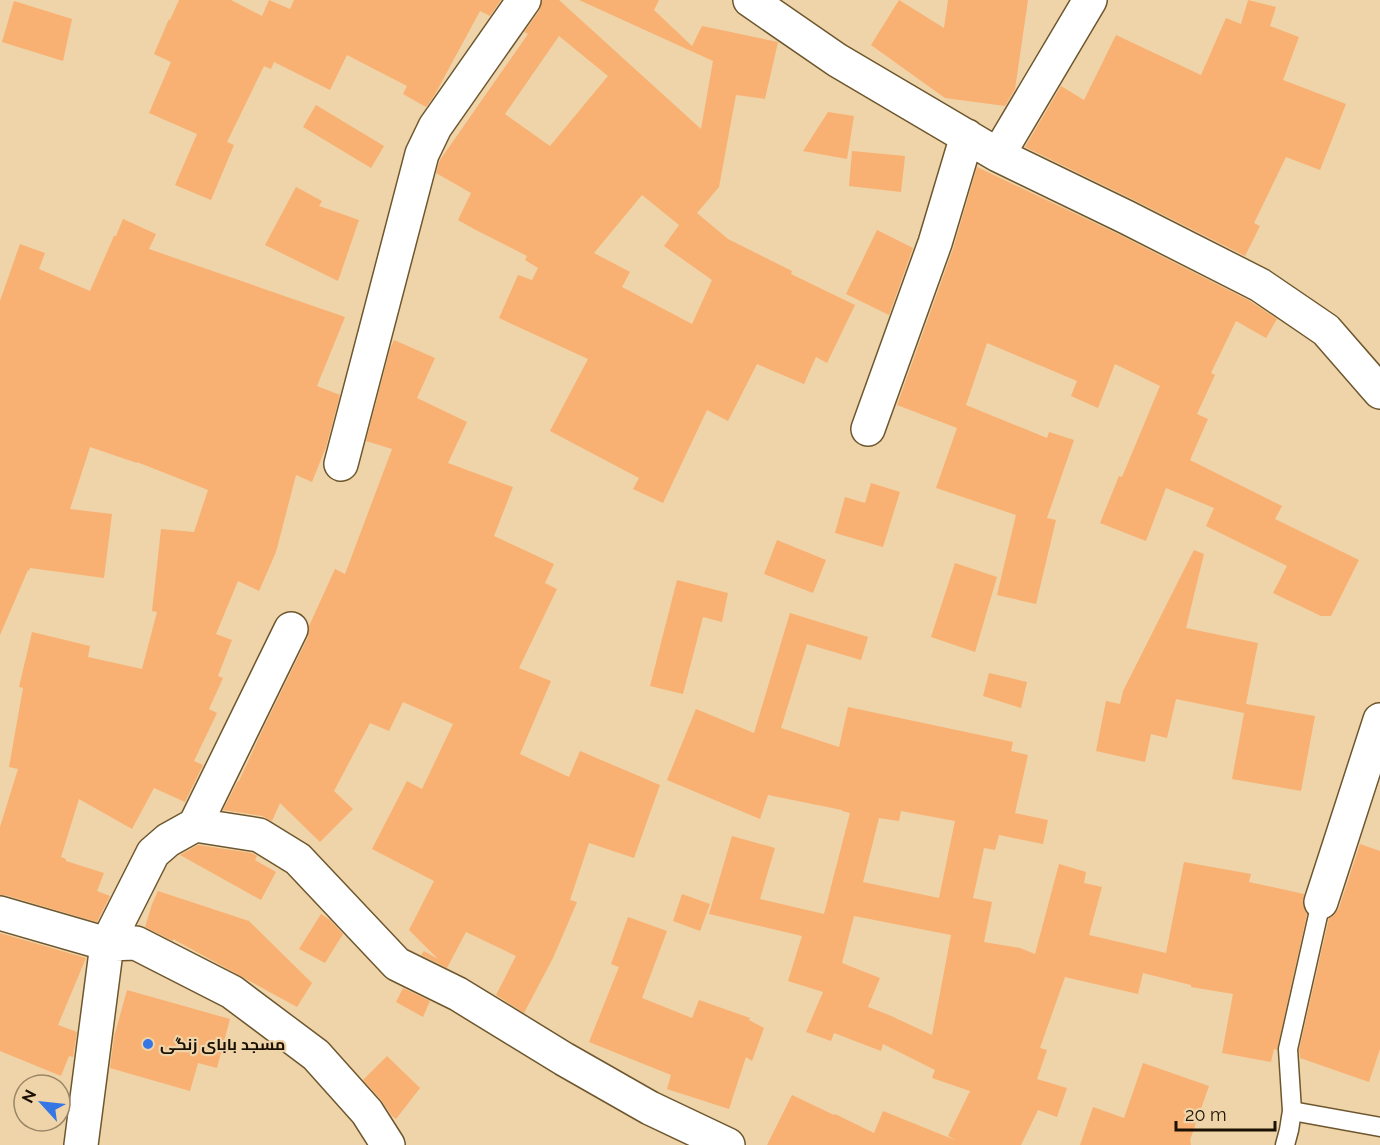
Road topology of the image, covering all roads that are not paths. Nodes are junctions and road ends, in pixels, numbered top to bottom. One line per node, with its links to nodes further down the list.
1 (524, 0): 8 (street)
2 (750, 0): 4 (street)
3 (1090, 0): 5 (street)
4 (967, 136): 5 (street); 7 (street)
5 (998, 155): 6 (street)
6 (1380, 392)
7 (868, 429)
8 (341, 464)
9 (291, 629): 11 (street)
10 (1380, 720): 12 (street)
11 (195, 825): 14 (street); 19 (street)
12 (1321, 902): 15 (lane)
13 (0, 913): 14 (street)
14 (107, 944): 17 (street); 18 (street)
15 (1292, 1111): 16 (lane); 20 (lane)
16 (1380, 1127)
17 (81, 1145)
18 (388, 1145)
19 (729, 1145)
20 (1285, 1145)

